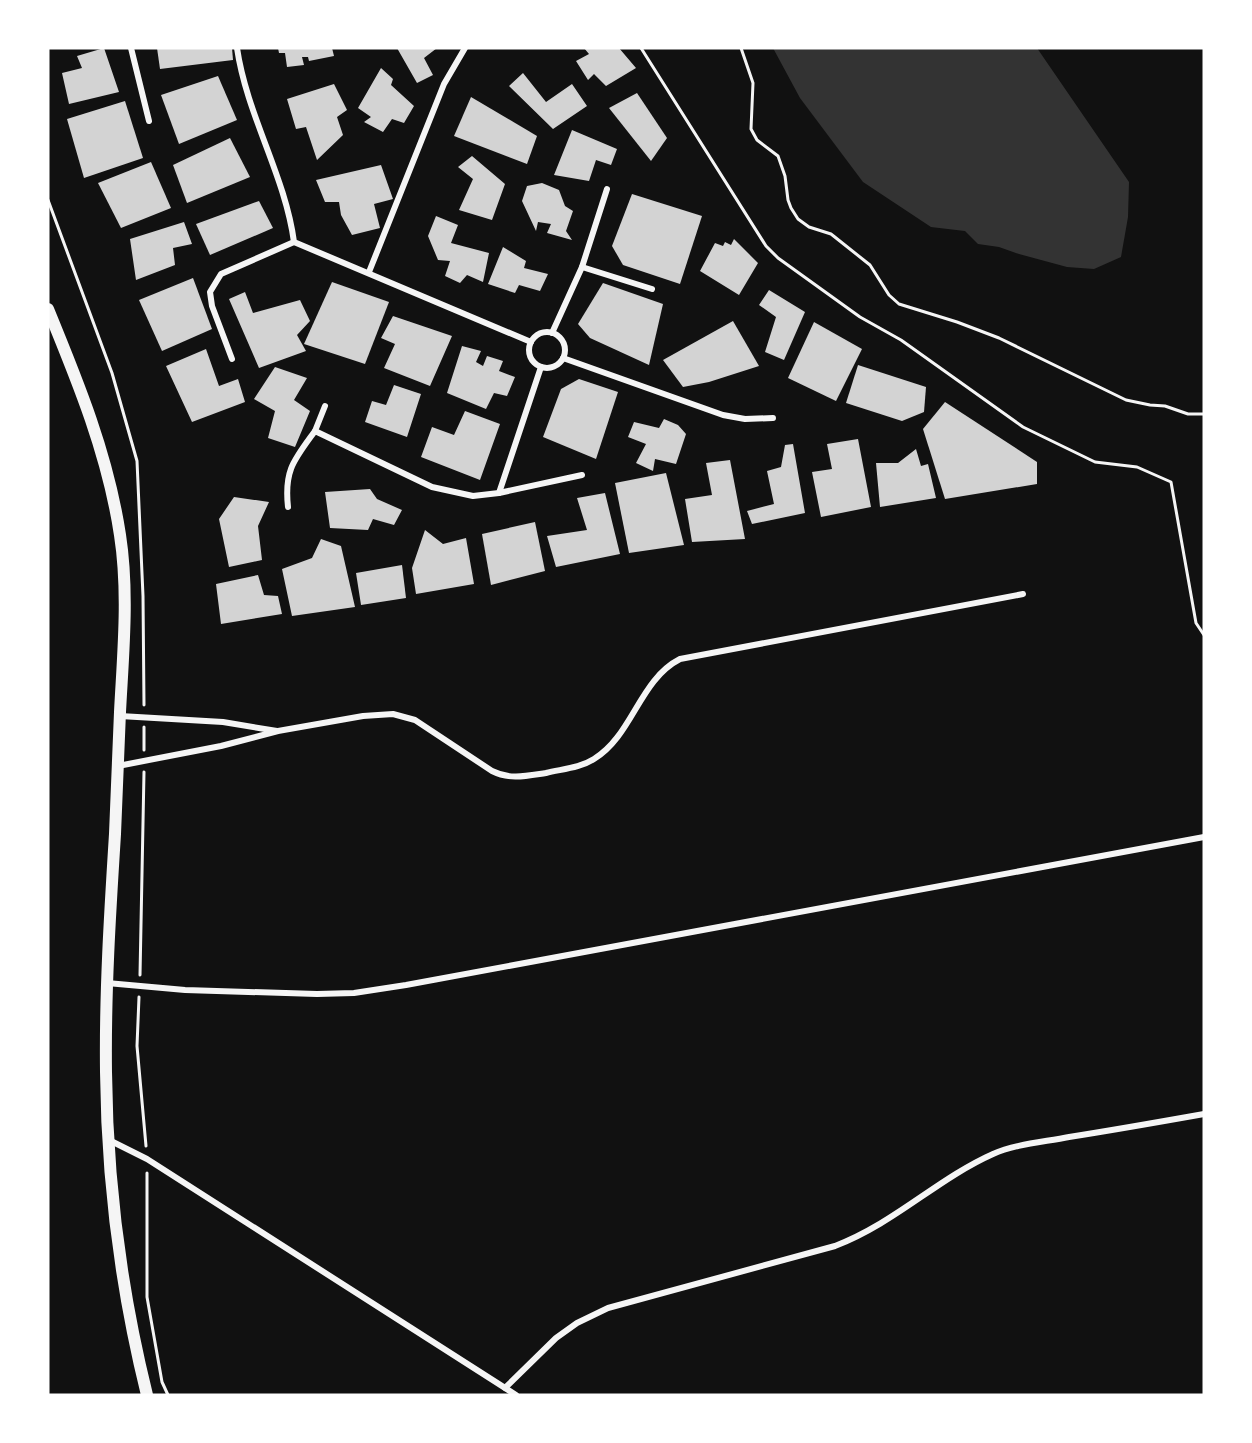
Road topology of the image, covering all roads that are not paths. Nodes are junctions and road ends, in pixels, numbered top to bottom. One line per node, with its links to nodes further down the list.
1 (131, 48): 4 (street)
2 (237, 48): 6 (street)
3 (465, 48): 8 (street)
4 (148, 121)
5 (607, 189): 7 (street)
6 (294, 242): 8 (street); 13 (street)
7 (582, 267): 9 (street); 11 (street)
8 (369, 272): 12 (street)
9 (652, 289)
10 (48, 309): 23 (main road)
11 (552, 333): 12 (street); 14 (street)
12 (531, 342): 15 (street)
13 (232, 358)
14 (563, 358): 15 (street); 17 (street)
15 (541, 367): 20 (street)
16 (325, 406): 18 (street)
17 (773, 418)
18 (315, 431): 20 (street); 21 (street)
19 (582, 475): 20 (street)
20 (499, 494)
21 (288, 507)
22 (1023, 594): 24 (street)
23 (120, 716): 24 (street); 25 (main road)
24 (278, 731): 25 (street)
25 (118, 766): 27 (main road)
26 (1204, 837): 27 (street)
27 (107, 983): 29 (main road)
28 (1204, 1114): 30 (street)
29 (109, 1139): 30 (street); 31 (main road)
30 (505, 1388): 32 (street)
31 (147, 1395)
32 (516, 1395)

